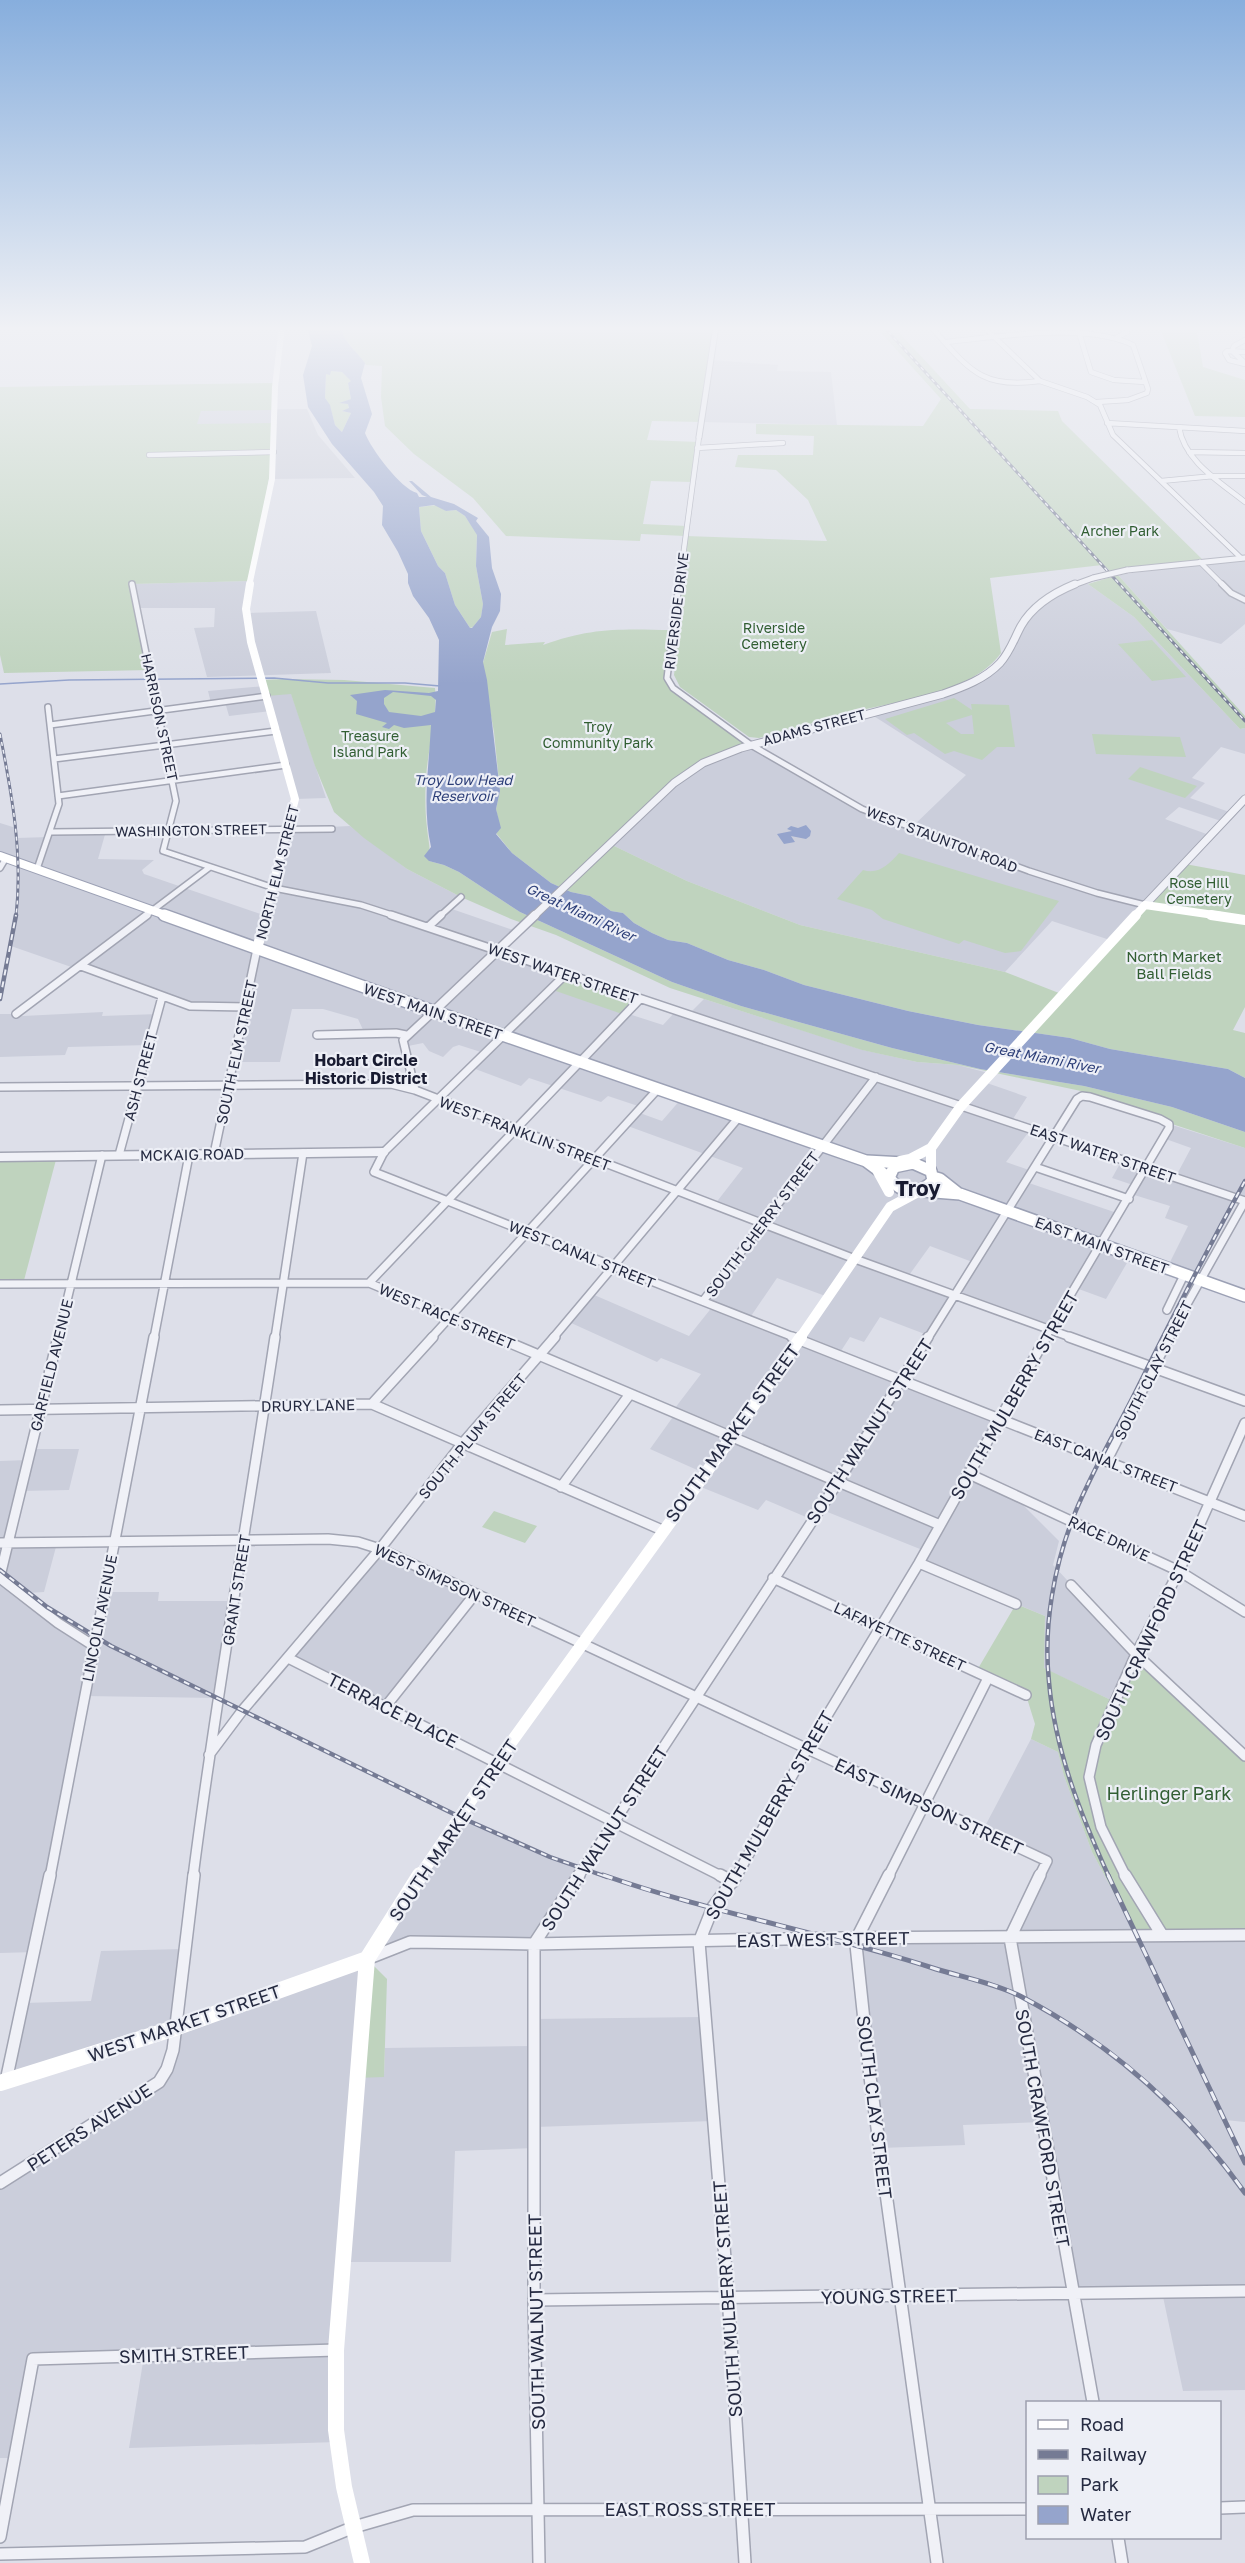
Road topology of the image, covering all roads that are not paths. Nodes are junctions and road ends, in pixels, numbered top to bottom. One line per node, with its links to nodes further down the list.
1 (274, 446): 6 (main road, NORTH ELM STREET)
2 (737, 446): 5 (street)
3 (1124, 446): 12 (street)
4 (1185, 446): 7 (street)
5 (697, 448): 24 (street, RIVERSIDE DRIVE)
6 (274, 452): 9 (street); 18 (main road, NORTH ELM STREET)
7 (1189, 452): 8 (street); 10 (street)
8 (1245, 453)
9 (149, 455)
10 (1214, 476): 11 (street); 12 (street); 13 (street)
11 (1245, 476)
12 (1161, 481): 14 (street)
13 (1244, 501)
14 (1243, 558): 15 (street, ADAMS STREET)
15 (1200, 562): 17 (street); 24 (street, ADAMS STREET, bridge)
16 (132, 584): 20 (street, HARRISON STREET)
17 (1245, 600)
18 (267, 696): 20 (street); 22 (main road, NORTH ELM STREET)
19 (48, 707): 21 (street)
20 (159, 710): 21 (street); 23 (street, HARRISON STREET)
21 (50, 725): 25 (street)
22 (276, 731): 23 (street); 26 (main road, NORTH ELM STREET)
23 (166, 744): 25 (street); 27 (street, HARRISON STREET)
24 (751, 745): 41 (street, WEST STAUNTON ROAD); 46 (street, ADAMS STREET)
25 (54, 759): 28 (street)
26 (286, 765): 27 (street); 30 (main road, NORTH ELM STREET)
27 (173, 780): 28 (street); 32 (street, HARRISON STREET)
28 (58, 796): 33 (street)
29 (1245, 799): 41 (street)
30 (287, 829): 31 (street, WASHINGTON STREET); 32 (street, WASHINGTON STREET); 39 (main road, NORTH ELM STREET)
31 (332, 829)
32 (169, 830): 33 (street, WASHINGTON STREET); 34 (street, HARRISON STREET)
33 (51, 832): 38 (street)
34 (163, 851): 36 (street, WEST WATER STREET)
35 (3, 857): 37 (street); 38 (main road, WEST MAIN STREET)
36 (210, 867): 39 (street, WEST WATER STREET); 42 (street)
37 (0, 868)
38 (37, 869): 42 (main road, WEST MAIN STREET)
39 (274, 888): 44 (street, WEST WATER STREET); 45 (main road, NORTH ELM STREET)
40 (461, 897): 44 (street)
41 (1145, 905): 43 (main road); 66 (main road)
42 (150, 911): 45 (main road, WEST MAIN STREET); 47 (street)
43 (1245, 920)
44 (428, 927): 46 (street, WEST WATER STREET)
45 (257, 949): 51 (street, SOUTH ELM STREET); 52 (main road, WEST MAIN STREET)
46 (497, 950): 48 (street, WEST WATER STREET); 52 (street, ADAMS STREET)
47 (81, 966): 49 (street); 53 (street)
48 (566, 974): 50 (street, WEST WATER STREET); 56 (street)
49 (162, 997): 51 (street); 59 (street, ASH STREET)
50 (640, 999): 57 (street); 58 (street, WEST WATER STREET)
51 (246, 1007): 60 (street, SOUTH ELM STREET)
52 (434, 1011): 55 (street); 56 (main road, WEST MAIN STREET)
53 (16, 1014)
54 (317, 1035): 55 (street)
55 (406, 1035): 62 (street)
56 (502, 1035): 57 (main road, WEST MAIN STREET); 65 (street)
57 (580, 1062): 63 (main road, WEST MAIN STREET); 68 (street)
58 (876, 1077): 66 (street, WEST WATER STREET); 70 (street, SOUTH CHERRY STREET)
59 (137, 1085): 60 (street, WEST FRANKLIN STREET); 61 (street, WEST FRANKLIN STREET); 76 (street, ASH STREET)
60 (229, 1085): 62 (street, WEST FRANKLIN STREET); 74 (street, SOUTH ELM STREET)
61 (0, 1087)
62 (414, 1090): 65 (street, WEST FRANKLIN STREET)
63 (657, 1090): 67 (main road, WEST MAIN STREET); 79 (street)
64 (1082, 1096): 69 (street, SOUTH WALNUT STREET); 83 (street, SOUTH MULBERRY STREET)
65 (437, 1100): 68 (street, WEST FRANKLIN STREET); 72 (street)
66 (962, 1106): 69 (street, EAST WATER STREET); 71 (main road)
67 (738, 1117): 70 (main road, WEST MAIN STREET); 86 (street, SOUTH PLUM STREET)
68 (514, 1131): 79 (street, WEST FRANKLIN STREET); 89 (street)
69 (1055, 1137): 82 (street, SOUTH WALNUT STREET); 83 (street, EAST WATER STREET)
70 (820, 1146): 81 (main road, WEST MAIN STREET); 94 (street, SOUTH CHERRY STREET)
71 (931, 1148): 80 (main road); 84 (main road)
72 (384, 1152): 73 (street, MCKAIG ROAD); 89 (street, WEST CANAL STREET)
73 (303, 1153): 74 (street, MCKAIG ROAD); 103 (street, GRANT STREET)
74 (214, 1154): 77 (street, MCKAIG ROAD)
75 (102, 1155): 76 (street, MCKAIG ROAD); 78 (street, MCKAIG ROAD); 101 (street, GARFIELD AVENUE)
76 (119, 1155): 77 (street, MCKAIG ROAD)
77 (189, 1155): 102 (street, LINCOLN AVENUE)
78 (0, 1157)
79 (594, 1159): 86 (street, WEST FRANKLIN STREET); 95 (street)
80 (904, 1162): 81 (main road); 84 (main road); 85 (main road)
81 (871, 1164): 85 (main road)
82 (1035, 1167): 90 (street); 93 (street, SOUTH WALNUT STREET)
83 (1146, 1168): 90 (street, SOUTH MULBERRY STREET); 91 (street, EAST WATER STREET)
84 (934, 1173): 87 (main road); 88 (main road)
85 (890, 1183): 87 (main road); 92 (main road)
86 (678, 1191): 94 (street, WEST FRANKLIN STREET); 98 (street, SOUTH PLUM STREET)
87 (920, 1191): 88 (main road); 92 (main road)
88 (959, 1194): 93 (main road, EAST MAIN STREET)
89 (447, 1199): 95 (street, WEST CANAL STREET); 104 (street)
90 (1129, 1199): 96 (street, SOUTH MULBERRY STREET)
91 (1245, 1201): 100 (street, SOUTH CLAY STREET)
92 (891, 1207): 97 (main road, SOUTH MARKET STREET)
93 (1005, 1211): 96 (main road, EAST MAIN STREET); 106 (street, SOUTH WALNUT STREET)
94 (763, 1224): 97 (street, WEST FRANKLIN STREET); 108 (street, SOUTH CHERRY STREET)
95 (527, 1233): 98 (street, WEST CANAL STREET); 110 (street)
96 (1102, 1245): 99 (main road, EAST MAIN STREET); 111 (street, SOUTH MULBERRY STREET)
97 (855, 1259): 106 (street, WEST FRANKLIN STREET); 112 (main road, SOUTH MARKET STREET)
98 (615, 1267): 108 (street, WEST CANAL STREET); 113 (street, SOUTH PLUM STREET)
99 (1184, 1275): 100 (main road, EAST MAIN STREET); 109 (street, SOUTH CLAY STREET)
100 (1200, 1280): 107 (main road, EAST MAIN STREET); 114 (street, SOUTH CLAY STREET)
101 (71, 1283): 102 (street, WEST RACE STREET); 105 (street, WEST RACE STREET); 121 (street, GARFIELD AVENUE)
102 (166, 1283): 103 (street, WEST RACE STREET); 120 (street, LINCOLN AVENUE)
103 (282, 1283): 104 (street, WEST RACE STREET); 119 (street, GRANT STREET)
104 (369, 1283): 110 (street, WEST RACE STREET)
105 (0, 1284)
106 (957, 1296): 111 (street, WEST FRANKLIN STREET); 115 (street, SOUTH WALNUT STREET)
107 (1245, 1296)
108 (703, 1301): 112 (street, WEST CANAL STREET)
109 (1167, 1310)
110 (451, 1318): 113 (street, WEST RACE STREET); 118 (street)
111 (1050, 1330): 114 (street, WEST FRANKLIN STREET); 123 (street, SOUTH MULBERRY STREET)
112 (799, 1339): 115 (street, EAST CANAL STREET); 125 (main road, SOUTH MARKET STREET)
113 (540, 1356): 116 (street, WEST RACE STREET); 126 (street, SOUTH PLUM STREET)
114 (1153, 1369): 117 (street, WEST FRANKLIN STREET); 127 (street, SOUTH CLAY STREET)
115 (902, 1379): 123 (street, EAST CANAL STREET); 129 (street, SOUTH WALNUT STREET)
116 (630, 1394): 125 (street, WEST RACE STREET); 130 (street)
117 (1245, 1401)
118 (372, 1404): 119 (street, DRURY LANE); 126 (street, DRURY LANE)
119 (265, 1406): 120 (street, DRURY LANE); 135 (street, GRANT STREET)
120 (139, 1408): 121 (street, DRURY LANE); 136 (street, LINCOLN AVENUE)
121 (40, 1409): 122 (street, DRURY LANE); 137 (street, GARFIELD AVENUE)
122 (0, 1410)
123 (999, 1419): 127 (street, EAST CANAL STREET); 128 (street, SOUTH MULBERRY STREET)
124 (1245, 1423): 131 (street, SOUTH CRAWFORD STREET)
125 (731, 1438): 129 (street, WEST RACE STREET); 134 (main road, SOUTH MARKET STREET)
126 (462, 1443): 130 (street, DRURY LANE); 138 (street, SOUTH PLUM STREET)
127 (1107, 1460): 131 (street, EAST CANAL STREET)
128 (968, 1473): 133 (street, SOUTH MULBERRY STREET); 140 (street, RACE DRIVE)
129 (838, 1482): 133 (street, WEST RACE STREET); 142 (street, SOUTH WALNUT STREET)
130 (561, 1487): 134 (street, DRURY LANE)
131 (1211, 1502): 132 (street, EAST CANAL STREET); 140 (street, SOUTH CRAWFORD STREET)
132 (1245, 1516)
133 (940, 1525): 139 (street, SOUTH MULBERRY STREET)
134 (662, 1530): 148 (main road, SOUTH MARKET STREET)
135 (244, 1540): 136 (street, WEST SIMPSON STREET); 138 (street, WEST SIMPSON STREET); 158 (street, GRANT STREET)
136 (113, 1541): 137 (street, WEST SIMPSON STREET); 149 (street, LINCOLN AVENUE)
137 (4, 1543): 141 (street, GARFIELD AVENUE)
138 (380, 1549): 144 (street, WEST SIMPSON STREET); 151 (street, SOUTH PLUM STREET)
139 (919, 1563): 145 (street); 147 (street, SOUTH MULBERRY STREET)
140 (1179, 1571): 146 (street, RACE DRIVE); 150 (street, SOUTH CRAWFORD STREET)
141 (0, 1577): 149 (street)
142 (774, 1578): 147 (street, LAFAYETTE STREET); 153 (street, SOUTH WALNUT STREET)
143 (1071, 1585): 150 (street)
144 (474, 1594): 148 (street, WEST SIMPSON STREET); 155 (street)
145 (1016, 1604)
146 (1245, 1612)
147 (880, 1626): 152 (street, LAFAYETTE STREET); 156 (street, SOUTH MULBERRY STREET)
148 (584, 1643): 153 (street, EAST SIMPSON STREET); 159 (main road, SOUTH MARKET STREET)
149 (94, 1646): 171 (street, LINCOLN AVENUE)
150 (1136, 1654): 157 (street); 163 (street, SOUTH CRAWFORD STREET)
151 (288, 1658): 155 (street, TERRACE PLACE); 158 (street, SOUTH PLUM STREET)
152 (987, 1678): 154 (street, LAFAYETTE STREET); 160 (street)
153 (697, 1695): 156 (street, EAST SIMPSON STREET); 161 (street, SOUTH WALNUT STREET)
154 (1026, 1695)
155 (386, 1706): 159 (street, TERRACE PLACE)
156 (807, 1749): 160 (street, EAST SIMPSON STREET); 162 (street, SOUTH MULBERRY STREET)
157 (1245, 1756)
158 (208, 1758): 170 (street, GRANT STREET)
159 (497, 1762): 161 (street, TERRACE PLACE); 169 (main road, SOUTH MARKET STREET)
160 (924, 1802): 165 (street); 166 (street, EAST SIMPSON STREET)
161 (617, 1822): 162 (street, TERRACE PLACE); 168 (street, SOUTH WALNUT STREET)
162 (732, 1882): 167 (street, SOUTH MULBERRY STREET)
163 (1162, 1935): 164 (street, EAST WEST STREET); 166 (street, EAST WEST STREET)
164 (1245, 1935)
165 (856, 1938): 166 (street, EAST WEST STREET); 167 (street, EAST WEST STREET); 175 (street, SOUTH CLAY STREET)
166 (1010, 1938): 174 (street, SOUTH CRAWFORD STREET)
167 (699, 1942): 168 (street, EAST WEST STREET); 176 (street, SOUTH MULBERRY STREET)
168 (534, 1944): 169 (street, EAST WEST STREET); 177 (street, SOUTH WALNUT STREET)
169 (368, 1959): 170 (main road, WEST MARKET STREET); 178 (main road, SOUTH MARKET STREET)
170 (175, 2028): 171 (main road, WEST MARKET STREET); 172 (street, PETERS AVENUE)
171 (3, 2082)
172 (0, 2183)
173 (1245, 2291): 174 (street, YOUNG STREET)
174 (1073, 2293): 175 (street, YOUNG STREET); 179 (street, SOUTH CRAWFORD STREET)
175 (899, 2294): 176 (street, YOUNG STREET); 184 (street, SOUTH CLAY STREET)
176 (728, 2295): 177 (street, YOUNG STREET); 183 (street, SOUTH MULBERRY STREET)
177 (534, 2300): 182 (street, SOUTH WALNUT STREET)
178 (336, 2350): 186 (main road, SOUTH MARKET STREET); 187 (street, SMITH STREET)
179 (1093, 2401)
180 (1245, 2507): 181 (street)
181 (1221, 2508)
182 (539, 2509): 183 (street, EAST ROSS STREET); 186 (street, EAST ROSS STREET); 191 (street, SOUTH WALNUT STREET)
183 (742, 2509): 184 (street, EAST ROSS STREET); 192 (street, SOUTH MULBERRY STREET)
184 (931, 2509): 185 (street, EAST ROSS STREET); 193 (street, SOUTH CLAY STREET)
185 (1026, 2509)
186 (354, 2527): 189 (street, EAST ROSS STREET); 190 (main road, SOUTH MARKET STREET)
187 (0, 2537)
188 (1118, 2539): 194 (street)
189 (0, 2554)
190 (362, 2563)
191 (539, 2563)
192 (745, 2563)
193 (937, 2563)
194 (1122, 2563)

